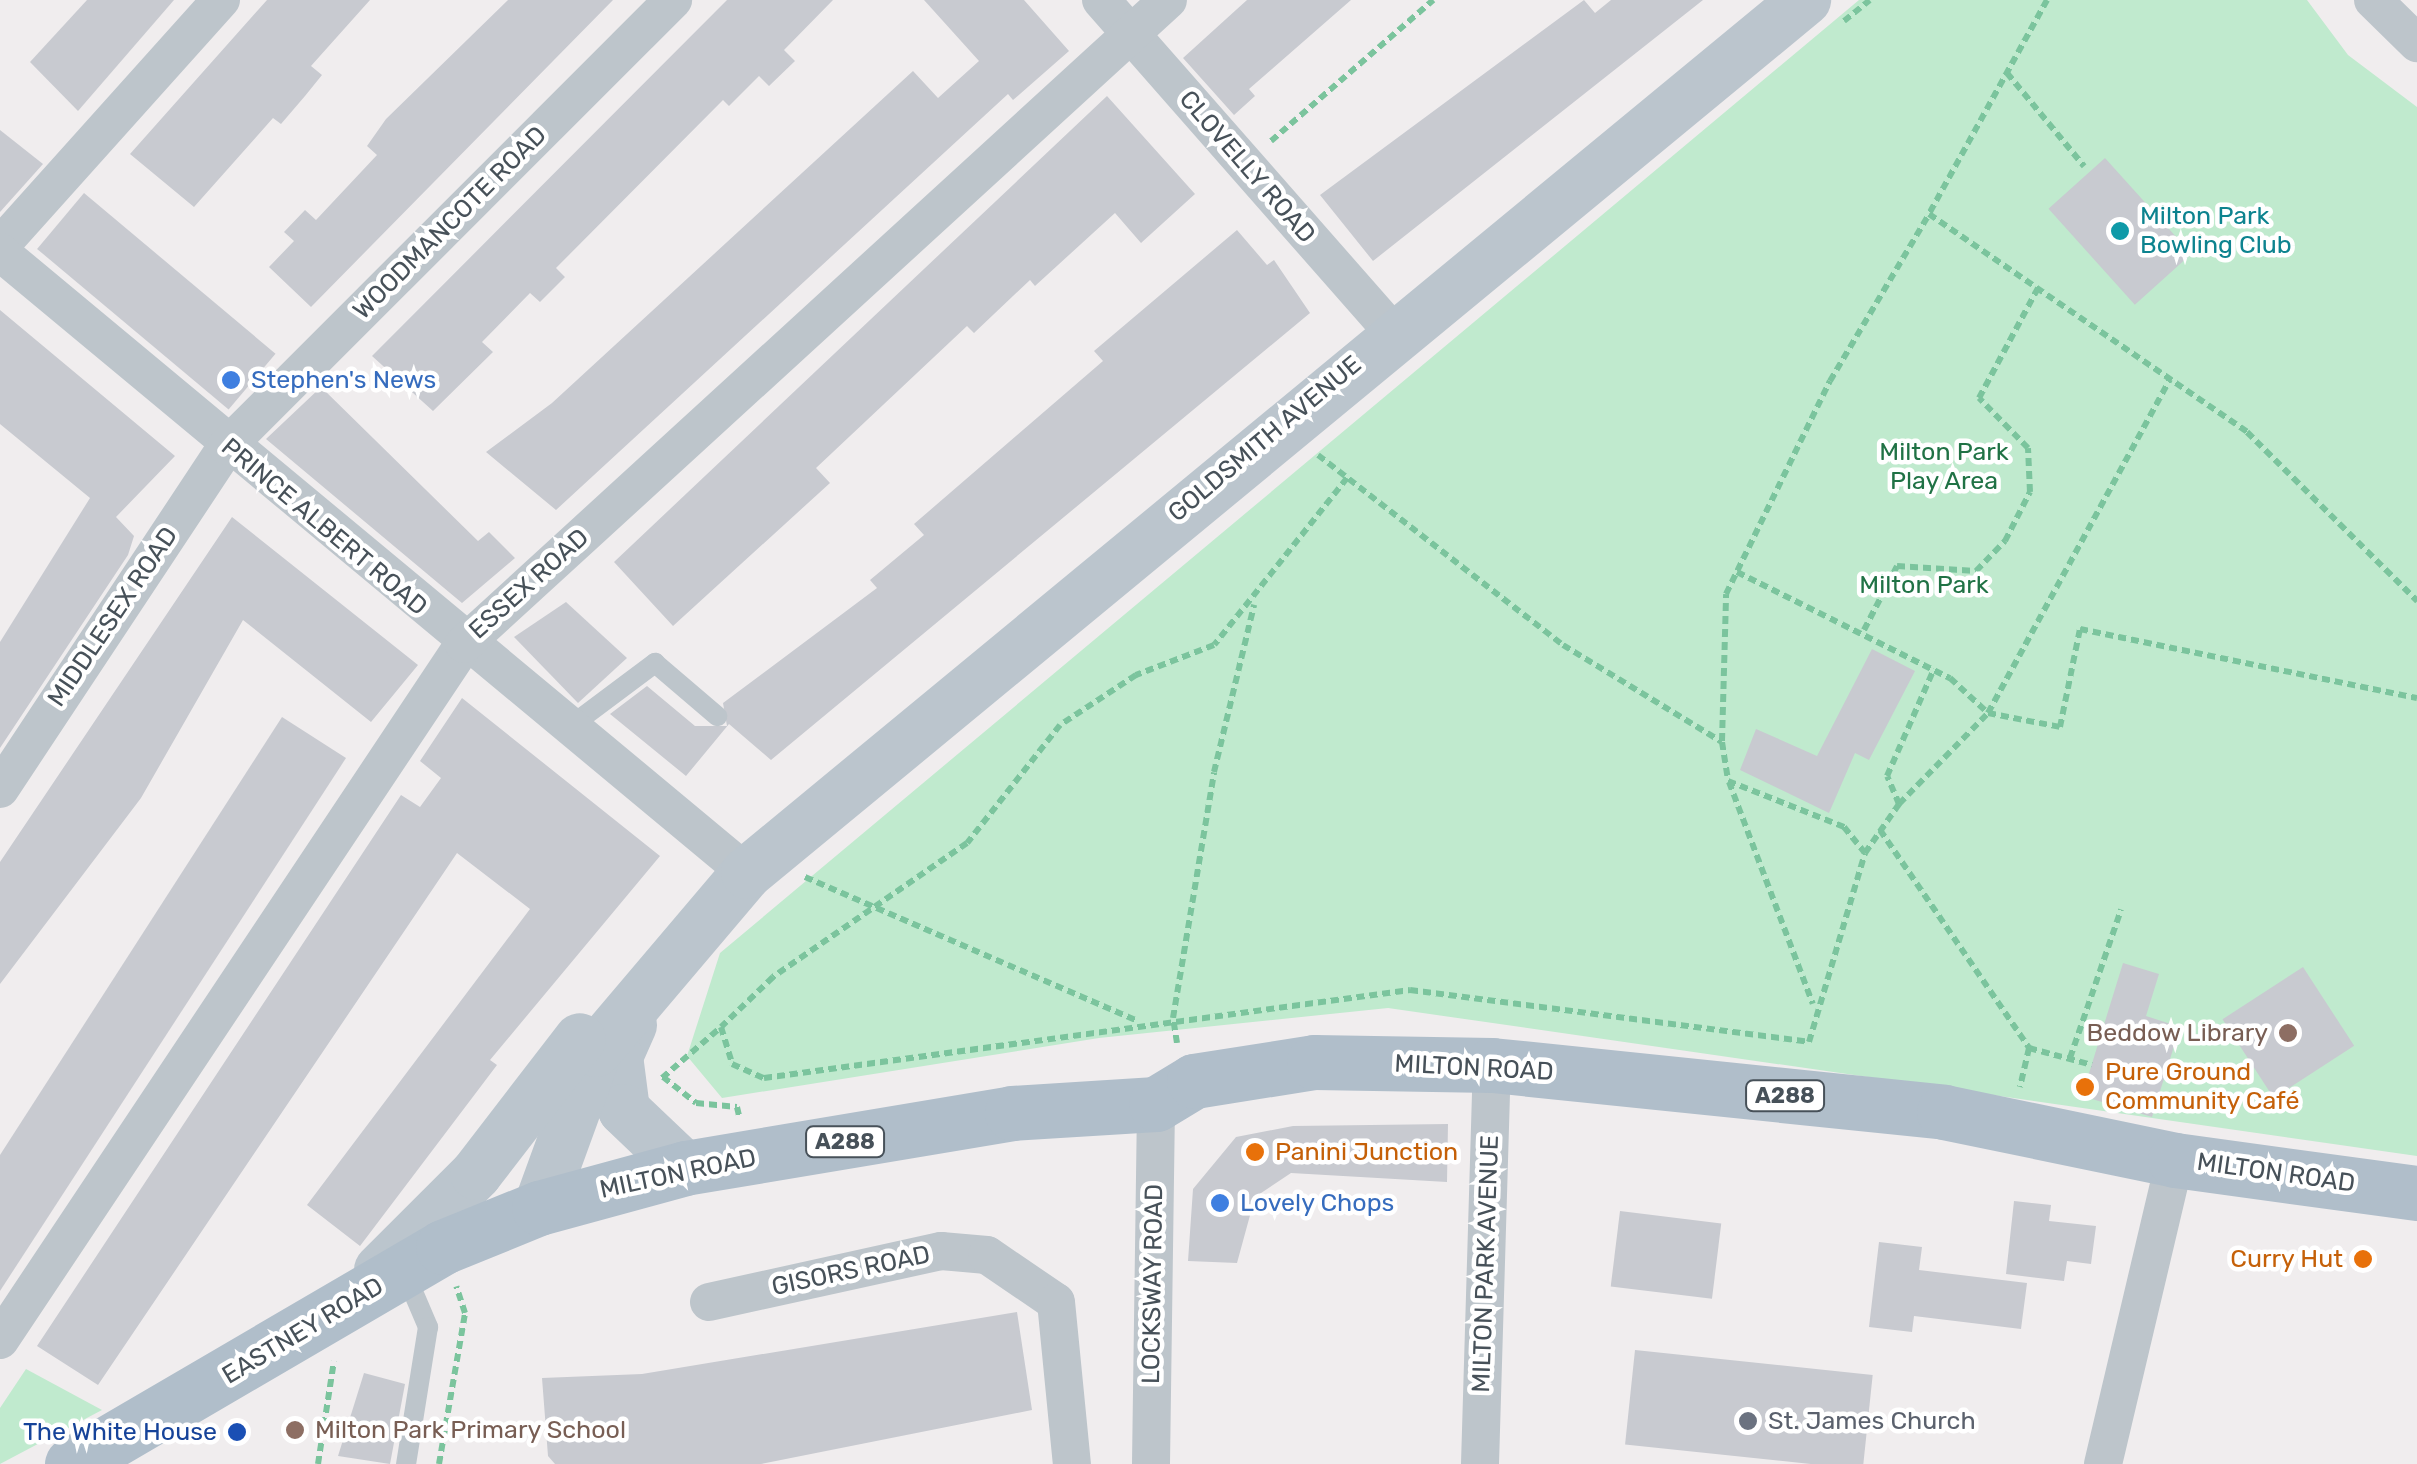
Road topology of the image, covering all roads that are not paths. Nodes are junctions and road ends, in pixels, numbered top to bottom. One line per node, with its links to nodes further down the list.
1 (221, 0): 9 (street)
2 (673, 0): 11 (street, WOODMANCOTE ROAD)
3 (1101, 0): 7 (street, CLOVELLY ROAD)
4 (1168, 0): 7 (street, ESSEX ROAD)
5 (2373, 0): 8 (street)
6 (1802, 10): 10 (main road, GOLDSMITH AVENUE)
7 (1130, 34): 10 (street, CLOVELLY ROAD); 12 (street, ESSEX ROAD)
8 (2417, 44)
9 (0, 249): 11 (street, PRINCE ALBERT ROAD)
10 (1394, 333): 16 (main road, GOLDSMITH AVENUE)
11 (227, 446): 12 (street, PRINCE ALBERT ROAD); 15 (street, MIDDLESEX ROAD)
12 (464, 644): 14 (street, PRINCE ALBERT ROAD); 27 (street, ESSEX ROAD)
13 (717, 716): 14 (lane)
14 (568, 728): 16 (street, PRINCE ALBERT ROAD)
15 (0, 788)
16 (765, 880): 19 (main road, GOLDSMITH AVENUE); 21 (main road); 23 (main road, GOLDSMITH AVENUE)
17 (1492, 1065): 18 (main road, MILTON ROAD / A288); 20 (main road, MILTON ROAD / A288); 32 (street, MILTON PARK AVENUE)
18 (1175, 1092): 21 (main road, MILTON ROAD / A288); 31 (street, LOCKSWAY ROAD)
19 (506, 1140): 23 (main road); 26 (main road, GOLDSMITH AVENUE)
20 (2175, 1160): 22 (main road, MILTON ROAD / A288); 33 (street)
21 (685, 1168): 23 (main road, MILTON ROAD / A288)
22 (2417, 1192)
23 (540, 1208): 24 (main road, EASTNEY ROAD / A288)
24 (404, 1270): 26 (main road, EASTNEY ROAD / A288); 29 (lane)
25 (709, 1302): 30 (street, GISORS ROAD)
26 (342, 1306): 28 (main road, EASTNEY ROAD / A288)
27 (0, 1340)
28 (72, 1464)
29 (406, 1464)
30 (1072, 1464)
31 (1151, 1464)
32 (1480, 1464)
33 (2104, 1464)

